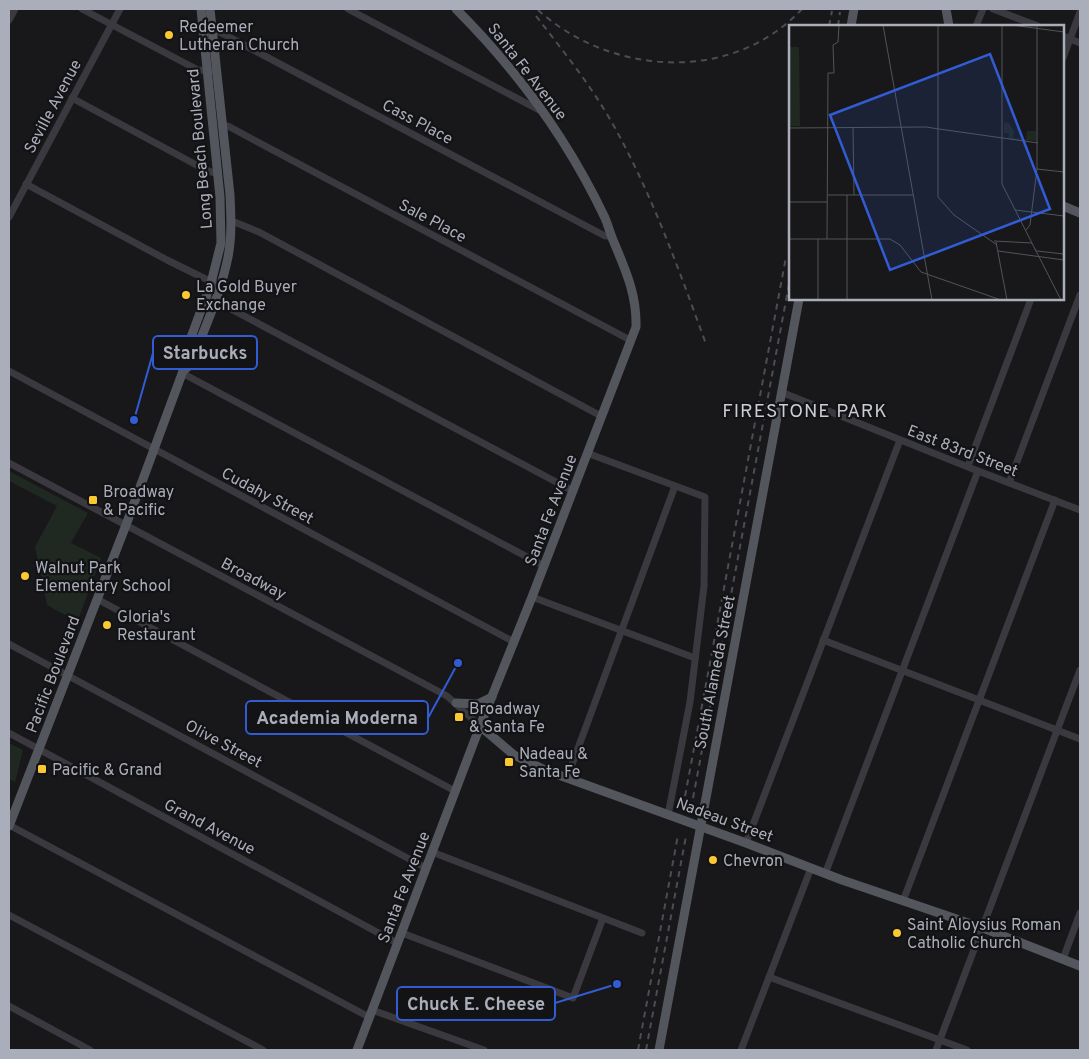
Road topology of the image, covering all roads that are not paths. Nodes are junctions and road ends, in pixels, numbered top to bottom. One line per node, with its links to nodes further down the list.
1 (15, 9): 13 (street)
2 (82, 9): 14 (street)
3 (120, 9): 14 (street, Seville Avenue)
4 (201, 9): 23 (main road, Long Beach Boulevard)
5 (210, 9): 19 (main road, Long Beach Boulevard)
6 (348, 9): 25 (street)
7 (456, 9): 25 (main road, Santa Fe Avenue)
8 (854, 9): 15 (main road)
9 (946, 9): 16 (main road)
10 (983, 9): 17 (street)
11 (993, 9): 18 (street)
12 (1080, 12): 20 (street)
13 (9, 20)
14 (112, 25): 23 (street); 24 (street, Seville Avenue)
15 (851, 25)
16 (950, 25)
17 (976, 25)
18 (1035, 25)
19 (212, 28): 23 (main road, Long Beach Boulevard); 33 (street, Cass Place)
20 (1066, 37): 21 (street); 22 (street)
21 (1080, 42)
22 (1064, 51)
23 (212, 71): 26 (main road, Long Beach Boulevard); 27 (main road, Long Beach Boulevard)
24 (72, 98): 27 (street); 28 (street, Seville Avenue)
25 (546, 114): 33 (main road, Santa Fe Avenue)
26 (222, 126): 32 (main road, Long Beach Boulevard); 39 (street, Sale Place)
27 (218, 173): 34 (main road, Long Beach Boulevard)
28 (26, 184): 31 (street, Seville Avenue); 34 (street)
29 (1064, 209): 30 (main road)
30 (1080, 213)
31 (9, 217)
32 (232, 221): 34 (main road, Long Beach Boulevard); 43 (street)
33 (611, 236): 39 (main road, Santa Fe Avenue)
34 (216, 284): 36 (main road, Long Beach Boulevard)
35 (1080, 295): 50 (street)
36 (210, 300): 41 (main road, Long Beach Boulevard); 52 (street)
37 (799, 300): 42 (main road, South Alameda Street)
38 (1031, 300): 48 (street)
39 (630, 340): 43 (main road, Santa Fe Avenue)
40 (9, 372): 45 (street, Cudahy Street)
41 (183, 372): 45 (main road, Long Beach Boulevard); 56 (street)
42 (781, 392): 44 (street, East 83rd Street); 79 (main road, South Alameda Street)
43 (601, 416): 46 (main road, Santa Fe Avenue)
44 (900, 440): 48 (street, East 83rd Street); 60 (street)
45 (153, 449): 55 (main road, Pacific Boulevard); 61 (street, Cudahy Street)
46 (587, 453): 51 (street); 52 (main road, Santa Fe Avenue)
47 (9, 463): 55 (street, Broadway)
48 (968, 466): 49 (street, East 83rd Street)
49 (978, 471): 50 (street, East 83rd Street); 64 (street)
50 (1009, 483): 53 (street, East 83rd Street)
51 (675, 486): 59 (street); 63 (street, South Alameda Street)
52 (573, 491): 56 (main road, Santa Fe Avenue)
53 (1055, 500): 54 (street, East 83rd Street); 68 (street)
54 (1080, 510)
55 (126, 525): 58 (main road, Pacific Boulevard); 69 (street, Broadway)
56 (544, 566): 57 (main road, Santa Fe Avenue)
57 (532, 598): 59 (street); 61 (main road, Santa Fe Avenue)
58 (97, 599): 66 (main road, Pacific Boulevard); 76 (street)
59 (622, 629): 63 (street); 75 (street)
60 (823, 640): 64 (street); 80 (street)
61 (514, 642): 67 (main road, Santa Fe Avenue)
62 (9, 644): 66 (street, Olive Street)
63 (695, 658): 77 (street, South Alameda Street)
64 (903, 670): 68 (street); 84 (street)
65 (1080, 670): 71 (street)
66 (68, 675): 74 (main road, Pacific Boulevard); 82 (street, Olive Street)
67 (492, 697): 69 (main road); 70 (main road, Santa Fe Avenue)
68 (979, 701): 71 (street); 85 (street)
69 (456, 703): 70 (street, Broadway)
70 (480, 726): 75 (main road, Nadeau Street); 76 (main road, Santa Fe Avenue)
71 (1058, 730): 73 (street); 89 (street)
72 (9, 733): 74 (street, Grand Avenue)
73 (1080, 739)
74 (38, 749): 78 (main road, Pacific Boulevard); 92 (street, Grand Avenue)
75 (567, 778): 77 (main road, Nadeau Street)
76 (455, 791): 81 (main road, Santa Fe Avenue)
77 (668, 815): 79 (main road, Nadeau Street)
78 (9, 826): 97 (street)
79 (701, 826): 80 (main road, Nadeau Street); 104 (main road, South Alameda Street)
80 (746, 843): 83 (main road, Nadeau Street)
81 (432, 852): 82 (main road, Santa Fe Avenue); 88 (street)
82 (426, 868): 90 (main road, Santa Fe Avenue)
83 (811, 868): 84 (main road, Nadeau Street); 95 (street)
84 (825, 874): 85 (main road, Nadeau Street)
85 (903, 901): 89 (main road, Nadeau Street)
86 (1080, 913): 93 (street)
87 (9, 915): 101 (street)
88 (603, 918): 90 (street); 91 (street)
89 (983, 928): 93 (main road, Nadeau Street); 98 (street)
90 (402, 933): 92 (main road, Santa Fe Avenue)
91 (642, 933)
92 (397, 943): 97 (main road, Santa Fe Avenue)
93 (1063, 959): 94 (main road, Nadeau Street)
94 (1080, 966)
95 (769, 977): 98 (street); 105 (street)
96 (9, 1006): 100 (street)
97 (371, 1014): 99 (street); 102 (main road, Santa Fe Avenue)
98 (940, 1040): 106 (street); 107 (street)
99 (464, 1047): 103 (street)
100 (90, 1050)
101 (263, 1050)
102 (357, 1050)
103 (484, 1050)
104 (659, 1050)
105 (741, 1050)
106 (936, 1050)
107 (967, 1050)

